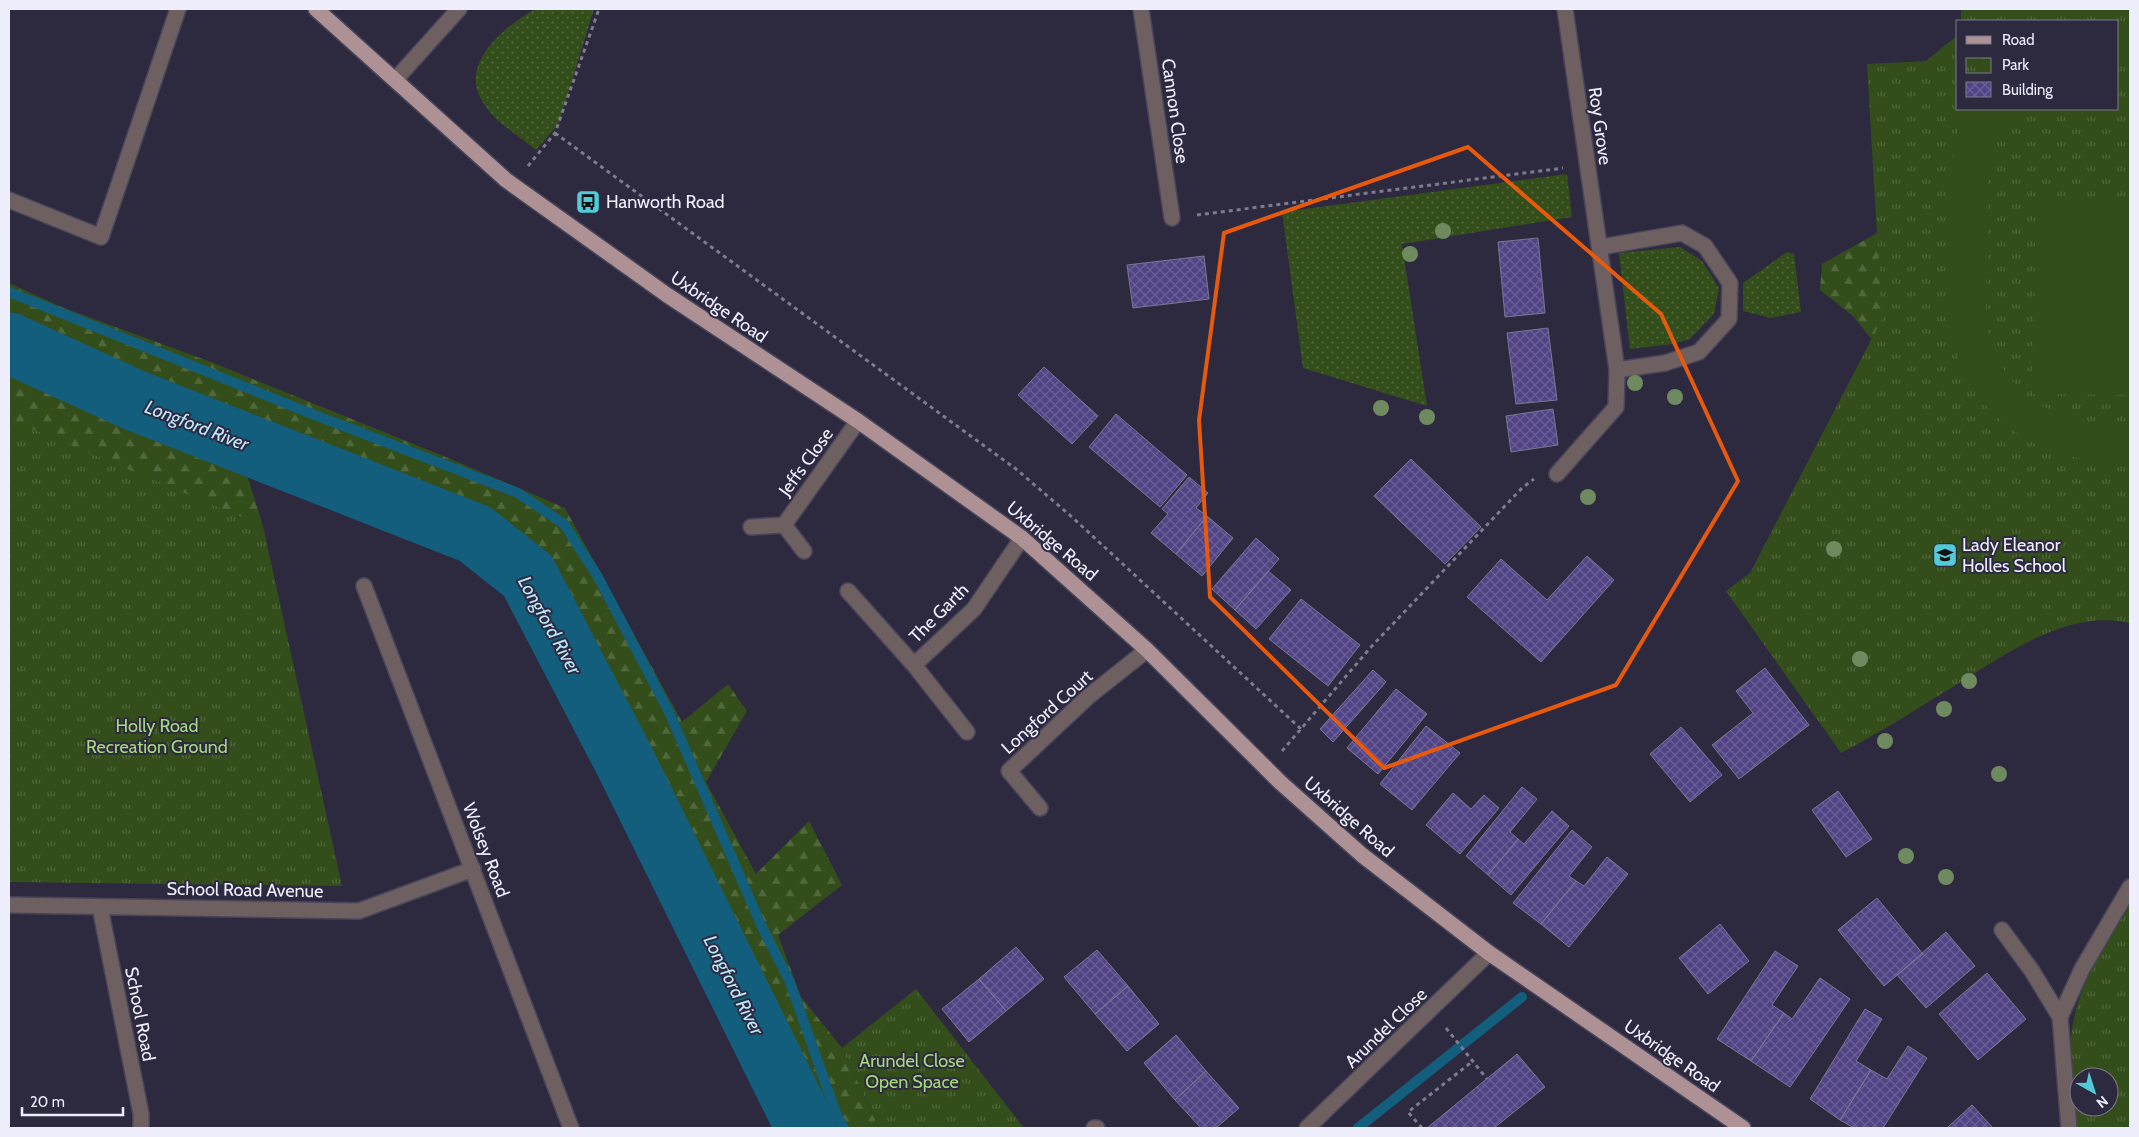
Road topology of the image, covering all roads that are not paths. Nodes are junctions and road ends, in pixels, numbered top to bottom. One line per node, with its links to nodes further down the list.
1 (178, 9): 7 (street)
2 (316, 9): 6 (main road, Uxbridge Road)
3 (458, 9): 6 (street)
4 (1141, 9): 8 (street, Cannon Close)
5 (1564, 9): 9 (street, Roy Grove)
6 (395, 80): 11 (main road, Uxbridge Road)
7 (9, 200)
8 (1172, 218)
9 (1600, 247): 10 (street, Roy Grove); 10 (street)
10 (1617, 370): 12 (street, Roy Grove)
11 (858, 421): 13 (street, Jeffs Close); 15 (main road, Uxbridge Road)
12 (1557, 474)
13 (784, 525): 14 (street, Jeffs Close); 16 (street, Jeffs Close)
14 (751, 527)
15 (1022, 538): 19 (main road, Uxbridge Road); 20 (street, The Garth)
16 (804, 551)
17 (364, 586): 23 (street, Wolsey Road)
18 (848, 591): 20 (street, The Garth)
19 (1147, 650): 22 (street, Longford Court); 28 (main road, Uxbridge Road)
20 (914, 664): 21 (street, The Garth)
21 (966, 732)
22 (1040, 808)
23 (473, 869): 26 (street, School Road Avenue); 31 (street, Wolsey Road)
24 (2130, 887): 29 (street)
25 (9, 905): 26 (street, School Road Avenue)
26 (100, 907): 30 (street, School Road)
27 (2002, 930): 29 (street)
28 (1489, 953): 32 (street, Arundel Close); 33 (main road, Uxbridge Road)
29 (2060, 1017): 34 (street)
30 (142, 1128)
31 (570, 1128)
32 (1307, 1128)
33 (1743, 1128)
34 (2069, 1128)

